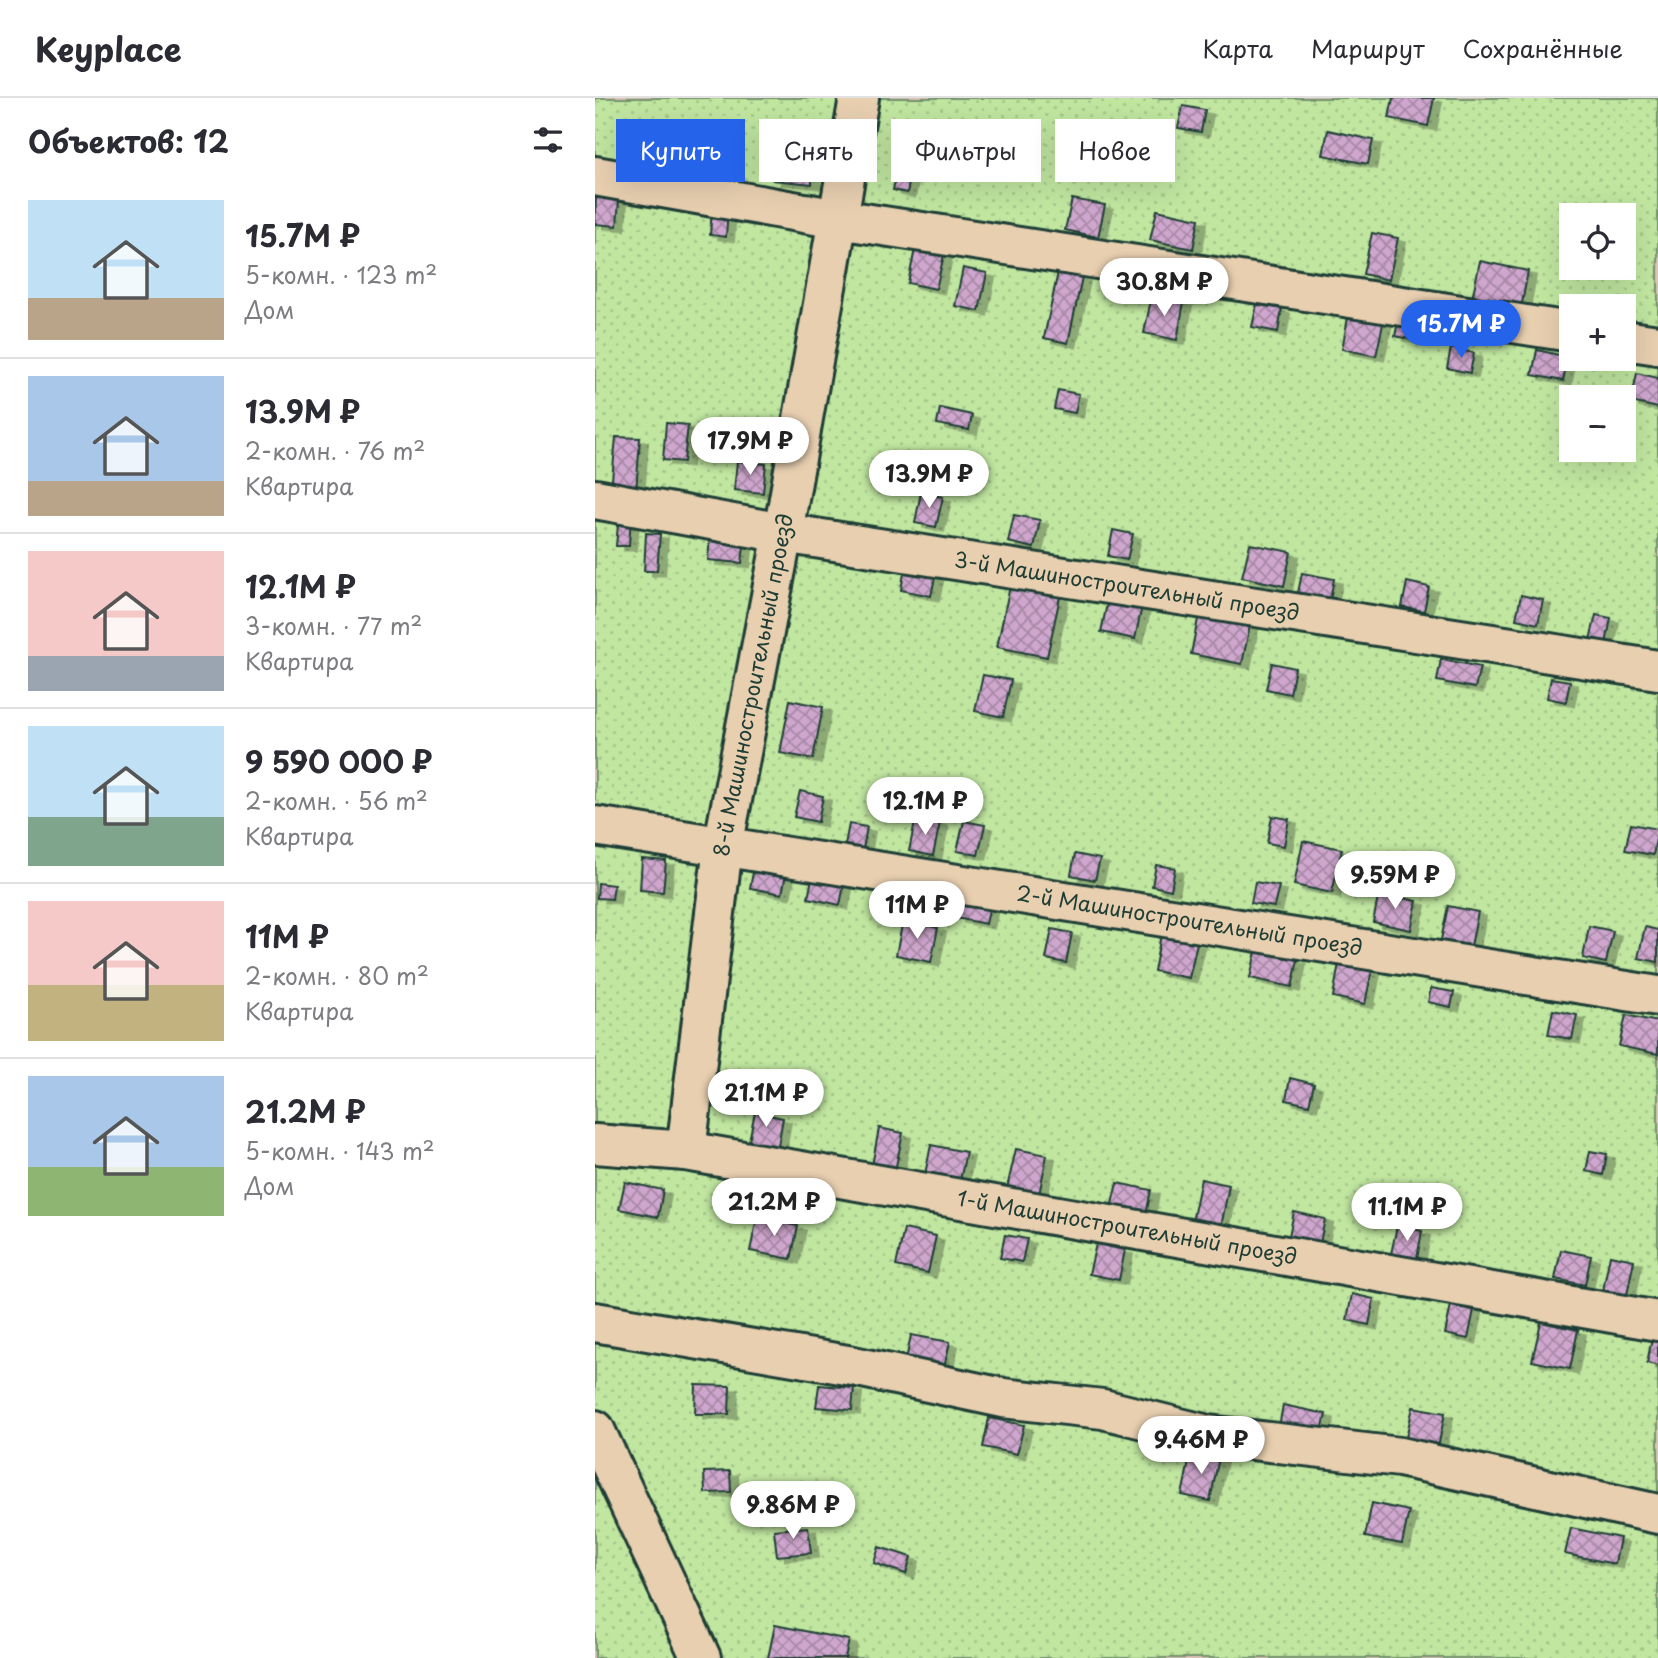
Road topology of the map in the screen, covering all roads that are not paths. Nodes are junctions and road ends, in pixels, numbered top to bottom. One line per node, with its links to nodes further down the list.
1 (859, 98): 3 (street, 8-й Машиностроительный проезд)
2 (595, 176): 3 (street)
3 (838, 219): 4 (street); 8 (street, 8-й Машиностроительный проезд)
4 (1559, 330)
5 (1636, 342): 6 (street)
6 (1658, 345)
7 (595, 499): 8 (street, 3-й Машиностроительный проезд)
8 (783, 533): 9 (street, 3-й Машиностроительный проезд); 11 (street, 8-й Машиностроительный проезд)
9 (1658, 670)
10 (595, 826): 11 (street, 2-й Машиностроительный проезд)
11 (723, 847): 12 (street, 2-й Машиностроительный проезд); 14 (street, 8-й Машиностроительный проезд)
12 (1658, 996)
13 (595, 1144): 14 (street, 1-й Машиностроительный проезд)
14 (686, 1152): 15 (street, 1-й Машиностроительный проезд)
15 (1658, 1321)
16 (595, 1322): 18 (street)
17 (595, 1430): 19 (street)
18 (1658, 1514)
19 (701, 1658)

